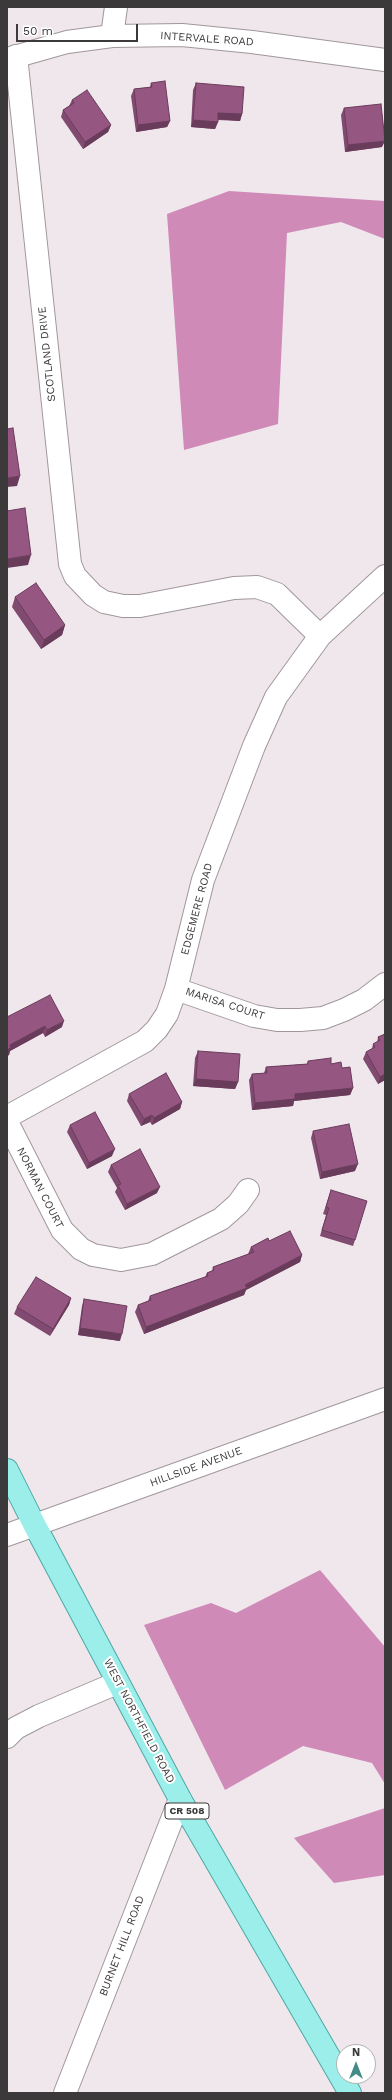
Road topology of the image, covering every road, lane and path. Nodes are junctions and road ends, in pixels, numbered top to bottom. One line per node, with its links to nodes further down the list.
1 (116, 7): 2 (street)
2 (112, 36): 3 (street, INTERVALE ROAD); 4 (street, INTERVALE ROAD)
3 (11, 57): 6 (street, SCOTLAND DRIVE)
4 (385, 60)
5 (385, 576): 6 (street, EDGEMERE ROAD)
6 (320, 636): 8 (street, EDGEMERE ROAD)
7 (385, 984): 8 (street, MARISA COURT)
8 (176, 989): 9 (street, EDGEMERE ROAD)
9 (7, 1117)
10 (7, 1122): 11 (street, NORMAN COURT)
11 (248, 1190)
12 (385, 1399): 14 (street, HILLSIDE AVENUE)
13 (7, 1470): 14 (main road, WEST NORTHFIELD ROAD / CR 508)
14 (34, 1524): 15 (street, HILLSIDE AVENUE); 16 (main road, WEST NORTHFIELD ROAD / CR 508)
15 (7, 1535)
16 (118, 1683): 17 (street); 18 (main road, WEST NORTHFIELD ROAD / CR 508)
17 (7, 1737)
18 (180, 1799): 19 (street, BURNET HILL ROAD); 20 (main road, WEST NORTHFIELD ROAD / CR 508)
19 (65, 2093)
20 (350, 2093)

